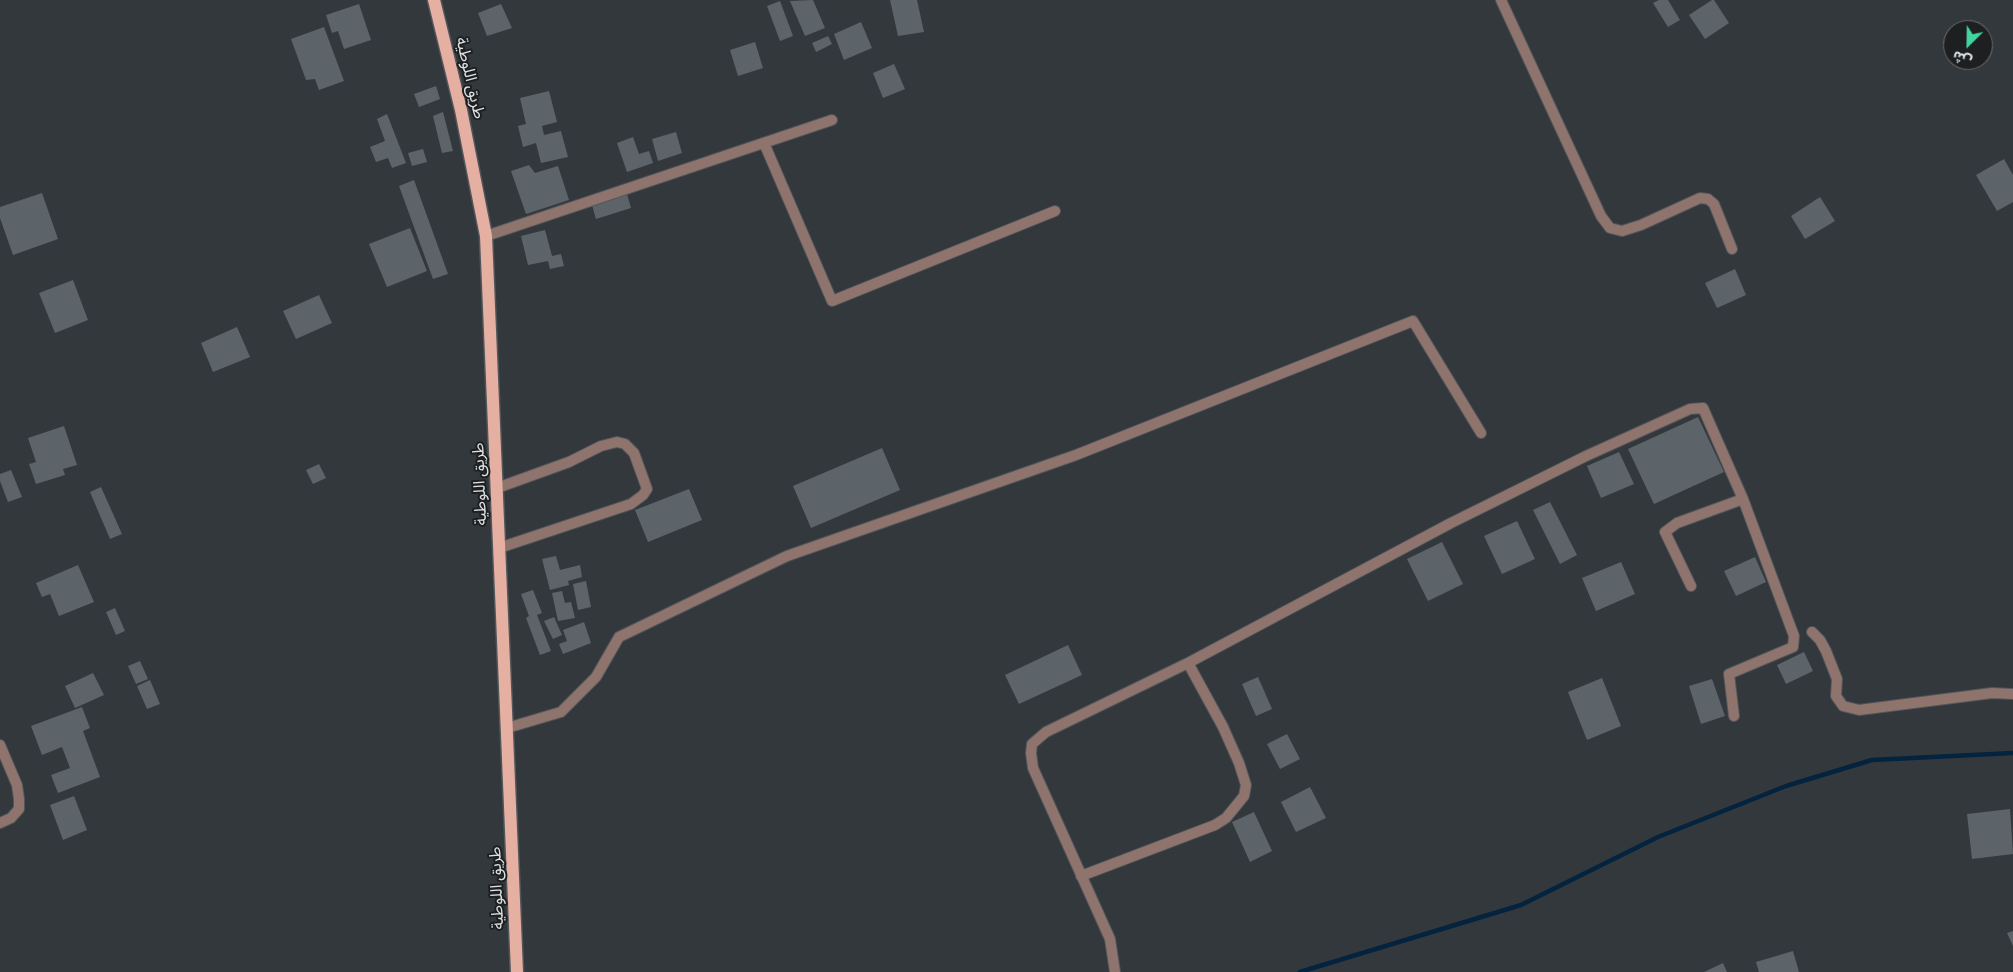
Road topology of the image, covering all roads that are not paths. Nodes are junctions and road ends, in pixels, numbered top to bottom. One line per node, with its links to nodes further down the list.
1 (434, 0): 6 (main road, طريق اللوطية)
2 (1501, 0): 7 (street)
3 (832, 120): 4 (street)
4 (764, 142): 5 (street); 6 (street)
5 (1055, 211)
6 (486, 236): 9 (main road, طريق اللوطية)
7 (1732, 249)
8 (1481, 433): 17 (street)
9 (497, 488): 11 (main road, طريق اللوطية); 11 (street)
10 (1743, 499): 12 (street); 14 (street); 16 (street)
11 (499, 548): 17 (main road, طريق اللوطية)
12 (1691, 586)
13 (1812, 632): 15 (street)
14 (1188, 663): 20 (street); 20 (street)
15 (2013, 694)
16 (1734, 716)
17 (507, 728): 21 (main road, طريق اللوطية)
18 (0, 745): 19 (street)
19 (0, 823)
20 (1082, 876): 22 (street)
21 (517, 972)
22 (1115, 972)

